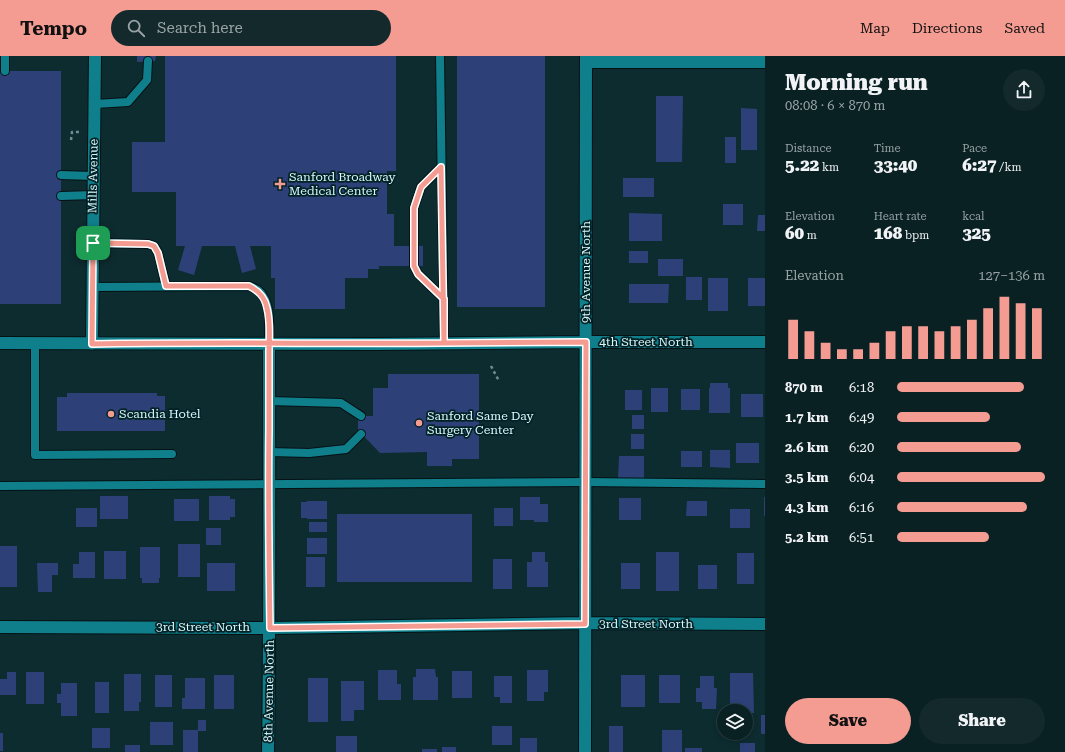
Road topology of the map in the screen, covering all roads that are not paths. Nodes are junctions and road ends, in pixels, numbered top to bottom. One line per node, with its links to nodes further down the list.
1 (5, 56): 7 (lane)
2 (95, 56): 8 (street, Mills Avenue)
3 (440, 56): 9 (lane)
4 (586, 59): 6 (street); 18 (street, 9th Avenue North)
5 (148, 61): 8 (lane)
6 (765, 62)
7 (5, 71)
8 (95, 104): 11 (street, Mills Avenue)
9 (441, 167): 17 (lane); 17 (lane)
10 (61, 175): 11 (lane)
11 (93, 176): 12 (street, Mills Avenue)
12 (93, 195): 13 (lane); 14 (street, Mills Avenue)
13 (61, 196)
14 (93, 243): 15 (lane); 16 (street, Mills Avenue)
15 (166, 286): 16 (lane); 22 (lane)
16 (92, 287): 24 (street, Mills Avenue)
17 (444, 299): 23 (lane)
18 (586, 342): 19 (street, 4th Street North); 23 (street, 4th Street North); 30 (street, 9th Avenue North)
19 (765, 342)
20 (0, 343): 21 (street, 4th Street North)
21 (35, 343): 24 (street, 4th Street North); 29 (lane)
22 (269, 343): 23 (street, 4th Street North); 24 (street, 4th Street North); 25 (street, 8th Avenue North)
23 (444, 343)
24 (92, 344)
25 (269, 401): 26 (lane); 28 (street, 8th Avenue North)
26 (361, 416)
27 (361, 434): 28 (lane)
28 (269, 452): 31 (street, 8th Avenue North)
29 (172, 454)
30 (586, 482): 31 (lane); 32 (lane); 34 (street, 9th Avenue North)
31 (268, 484): 33 (lane); 37 (street, 8th Avenue North)
32 (765, 484)
33 (0, 486)
34 (585, 624): 35 (street, 3rd Street North); 37 (street, 3rd Street North); 39 (street, 9th Avenue North)
35 (765, 624)
36 (0, 627): 37 (street, 3rd Street North)
37 (270, 628): 38 (street, 8th Avenue North)
38 (268, 752)
39 (585, 752)

